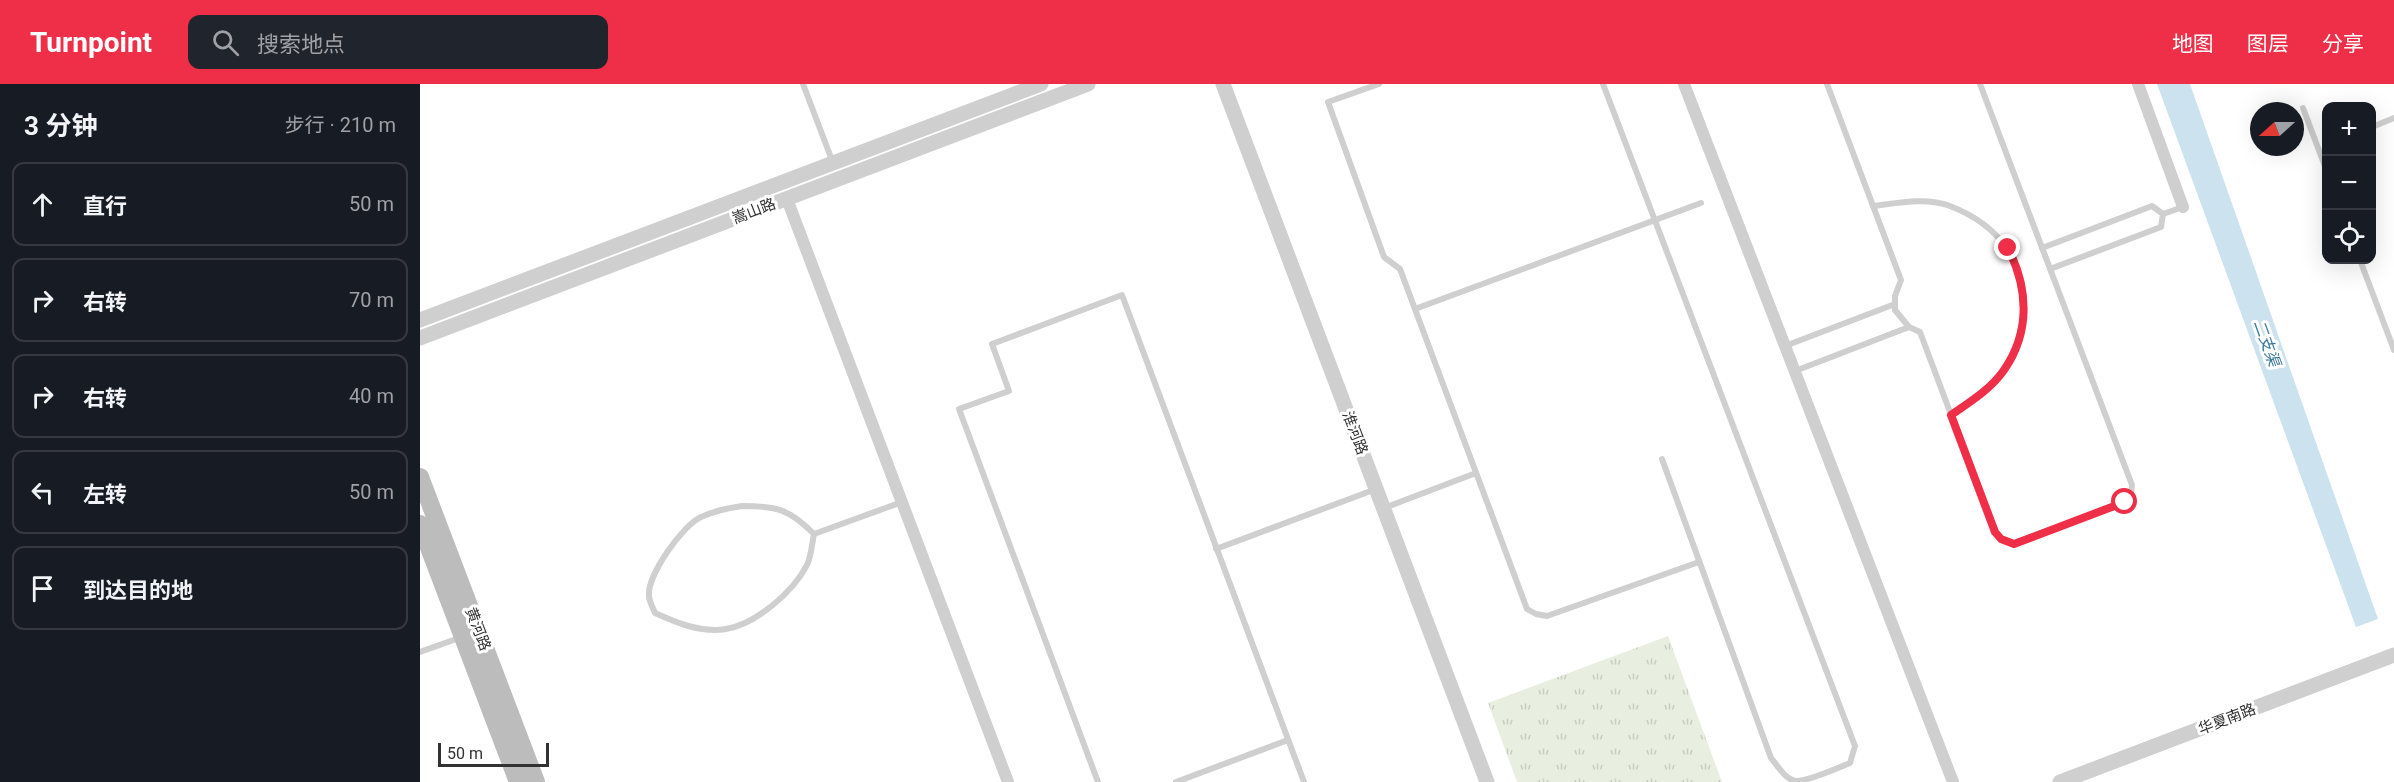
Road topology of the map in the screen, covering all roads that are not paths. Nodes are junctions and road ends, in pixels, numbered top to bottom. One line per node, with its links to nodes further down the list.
1 (803, 84): 17 (lane)
2 (1041, 84): 17 (street, 嵩山路)
3 (1088, 84): 18 (street, 嵩山路)
4 (1223, 84): 39 (street, 淮河路)
5 (1378, 84): 28 (lane)
6 (1603, 84): 23 (lane)
7 (1684, 84): 32 (street)
8 (1827, 84): 20 (lane)
9 (1980, 84): 24 (lane)
10 (2138, 84): 21 (street)
11 (2304, 110): 15 (lane)
12 (2394, 118): 13 (lane)
13 (2376, 125)
14 (2322, 147): 15 (lane)
15 (2319, 148): 16 (lane)
16 (2322, 157)
17 (833, 163): 29 (street, 嵩山路)
18 (787, 199): 31 (street, 嵩山路); 40 (street)
19 (1701, 202): 23 (lane)
20 (1873, 206): 27 (lane); 35 (lane)
21 (2183, 207): 22 (lane)
22 (2163, 214): 24 (lane); 26 (lane)
23 (1655, 220): 28 (lane); 45 (lane)
24 (2042, 248): 26 (lane)
25 (2362, 264): 33 (lane)
26 (2050, 269): 35 (lane)
27 (1895, 304): 30 (lane); 32 (lane)
28 (1415, 309): 37 (lane)
29 (420, 320)
30 (1909, 327): 34 (lane); 35 (lane)
31 (420, 338)
32 (1785, 346): 34 (street)
33 (2394, 350)
34 (1795, 371): 57 (street)
35 (1951, 415)
36 (1662, 459): 45 (lane)
37 (1476, 473): 41 (lane); 45 (lane)
38 (420, 477): 51 (main road, 黄河路)
39 (1376, 489): 41 (street, 淮河路); 44 (lane)
40 (902, 502): 43 (lane); 52 (street)
41 (1383, 508): 56 (street, 淮河路)
42 (420, 524): 46 (main road, 黄河路)
43 (814, 534): 43 (lane)
44 (1216, 549): 49 (lane); 53 (lane)
45 (1699, 561)
46 (463, 637): 47 (lane); 50 (main road, 黄河路)
47 (420, 652)
48 (2393, 660): 58 (street, 华夏南路)
49 (1288, 740): 54 (lane); 55 (lane)
50 (519, 782)
51 (536, 782)
52 (1008, 782)
53 (1098, 782)
54 (1176, 782)
55 (1304, 782)
56 (1487, 782)
57 (1953, 782)
58 (2060, 782)

